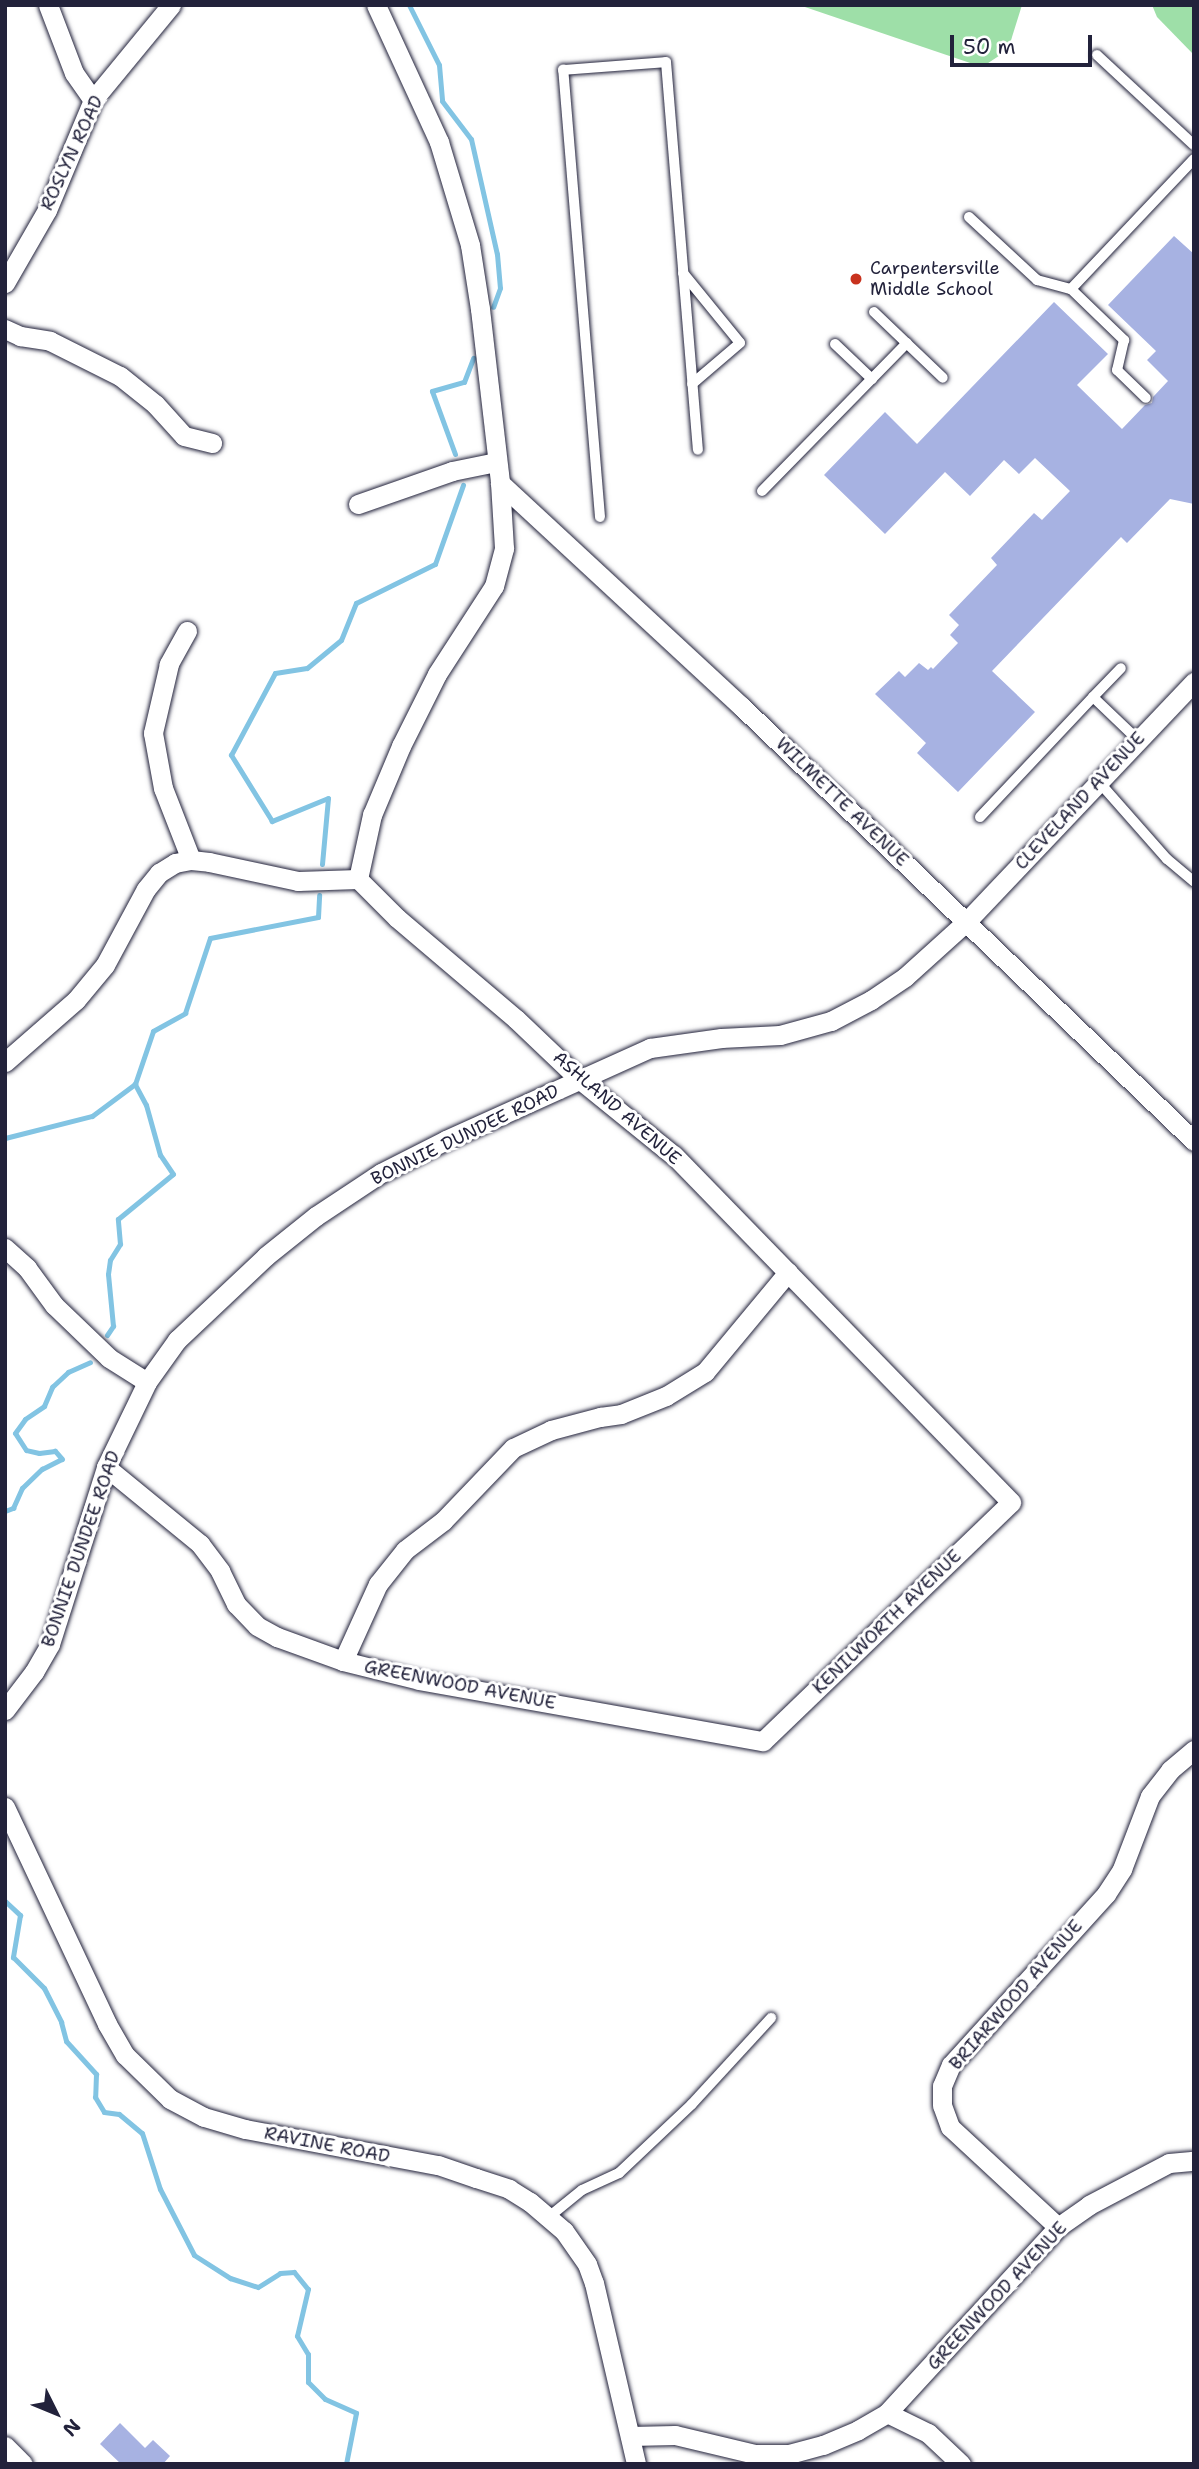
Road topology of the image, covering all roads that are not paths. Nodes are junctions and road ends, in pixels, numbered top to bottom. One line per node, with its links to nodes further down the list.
1 (48, 5): 7 (street)
2 (157, 5): 5 (street, ROSLYN ROAD)
3 (171, 5): 5 (street, ROSLYN ROAD)
4 (376, 5): 24 (street)
5 (149, 29): 7 (street, ROSLYN ROAD)
6 (1097, 55): 8 (lane)
7 (93, 100): 12 (street, ROSLYN ROAD)
8 (1194, 145)
9 (1194, 159): 13 (lane)
10 (969, 217): 13 (lane)
11 (683, 272): 20 (lane); 20 (lane); 28 (lane)
12 (5, 284)
13 (1071, 289): 21 (lane)
14 (874, 312): 16 (lane)
15 (5, 329): 22 (street)
16 (907, 343): 18 (lane); 19 (lane)
17 (835, 344): 19 (lane)
18 (943, 378)
19 (872, 379): 26 (lane)
20 (692, 384): 23 (lane)
21 (1146, 398)
22 (212, 443)
23 (698, 450)
24 (496, 462): 25 (street); 27 (street)
25 (500, 483): 37 (street); 39 (street, WILMETTE AVENUE)
26 (762, 491)
27 (358, 504)
28 (600, 517)
29 (187, 631): 36 (street)
30 (1121, 668): 32 (lane)
31 (1194, 682): 33 (street, CLEVELAND AVENUE)
32 (1093, 697): 33 (lane); 35 (lane)
33 (1138, 740): 34 (street, CLEVELAND AVENUE)
34 (1099, 782): 38 (lane); 39 (street, CLEVELAND AVENUE)
35 (980, 817)
36 (191, 860): 37 (street); 40 (street)
37 (358, 879): 41 (street, ASHLAND AVENUE)
38 (1194, 882)
39 (967, 921): 41 (street, BONNIE DUNDEE ROAD); 42 (street, WILMETTE AVENUE)
40 (5, 1062)
41 (579, 1079): 44 (street, ASHLAND AVENUE); 45 (street, BONNIE DUNDEE ROAD)
42 (1194, 1141)
43 (5, 1248): 45 (street)
44 (788, 1272): 47 (street, ASHLAND AVENUE); 48 (street)
45 (147, 1382): 46 (street, BONNIE DUNDEE ROAD)
46 (106, 1467): 48 (street, GREENWOOD AVENUE); 49 (street, BONNIE DUNDEE ROAD)
47 (1011, 1503): 50 (street, KENILWORTH AVENUE)
48 (343, 1661): 50 (street, GREENWOOD AVENUE)
49 (5, 1710)
50 (763, 1741)
51 (1194, 1750): 56 (street, BRIARWOOD AVENUE)
52 (5, 1807): 55 (street, RAVINE ROAD)
53 (771, 2018): 55 (lane)
54 (1194, 2161): 56 (street, GREENWOOD AVENUE)
55 (550, 2216): 58 (street, RAVINE ROAD)
56 (1058, 2227): 57 (street, GREENWOOD AVENUE)
57 (887, 2413): 58 (street, GREENWOOD AVENUE); 62 (street)
58 (630, 2436): 61 (street, RAVINE ROAD)
59 (5, 2446): 60 (street)
60 (23, 2464)
61 (636, 2464)
62 (961, 2464)

